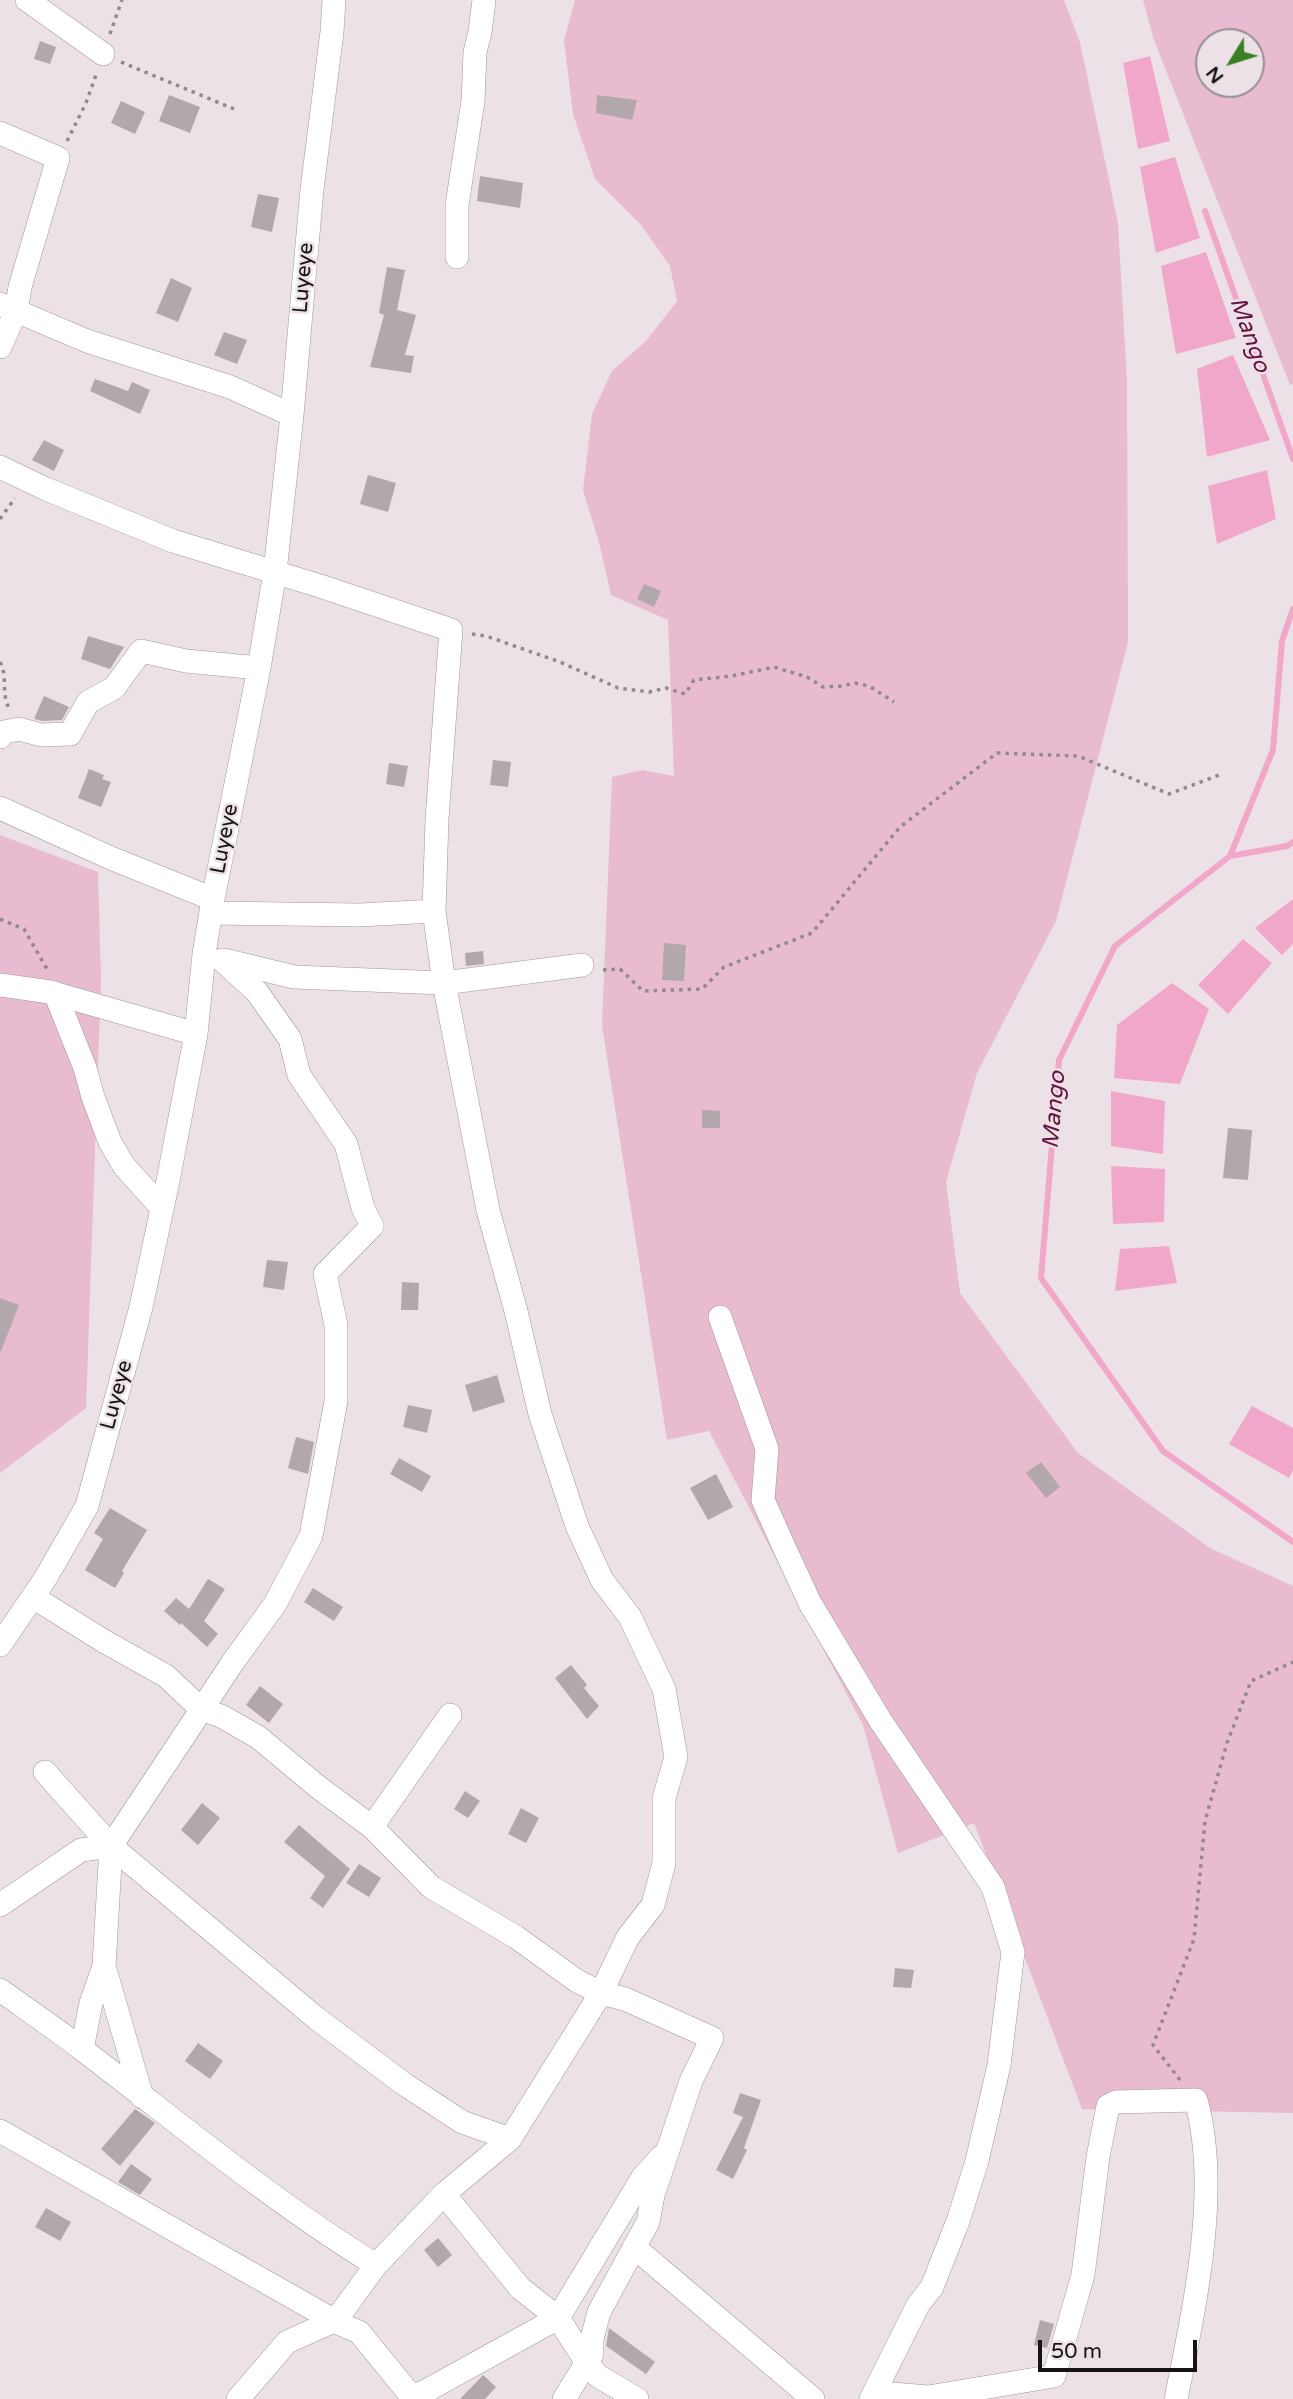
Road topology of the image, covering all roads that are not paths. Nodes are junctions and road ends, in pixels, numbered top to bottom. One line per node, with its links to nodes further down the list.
1 (27, 0): 4 (street)
2 (334, 0): 9 (street, Luyeye)
3 (484, 0): 6 (street)
4 (103, 54)
5 (0, 134): 7 (street)
6 (457, 257)
7 (8, 307): 8 (street); 9 (street)
8 (0, 347)
9 (292, 415): 11 (street, Luyeye)
10 (0, 467): 11 (street)
11 (275, 572): 12 (street, Luyeye); 16 (street)
12 (258, 668): 13 (street); 15 (street, Luyeye)
13 (10, 733)
14 (0, 808): 15 (street)
15 (212, 906): 16 (street); 17 (street, Luyeye)
16 (434, 911): 19 (street)
17 (213, 957): 19 (street); 22 (street, Luyeye); 27 (street)
18 (582, 965): 19 (street)
19 (444, 983): 35 (street)
20 (0, 985): 21 (street)
21 (55, 993): 22 (street); 23 (street)
22 (196, 1034): 23 (street, Luyeye)
23 (162, 1208): 25 (street, Luyeye)
24 (720, 1317): 48 (street)
25 (33, 1597): 26 (street, Luyeye); 27 (street)
26 (0, 1645)
27 (201, 1709): 30 (street); 31 (street)
28 (450, 1715): 30 (street)
29 (45, 1772): 31 (street)
30 (372, 1827): 35 (street)
31 (111, 1846): 32 (street); 33 (street); 39 (street)
32 (0, 1905)
33 (104, 1966): 36 (street); 37 (street)
34 (0, 1990): 36 (street)
35 (601, 1993): 39 (street); 40 (street)
36 (82, 2049): 37 (street)
37 (142, 2097): 43 (street)
38 (0, 2131): 45 (street)
39 (510, 2139): 41 (street)
40 (668, 2150): 42 (street); 44 (street)
41 (444, 2194): 43 (street); 44 (street)
42 (634, 2247): 46 (street); 52 (street)
43 (376, 2265): 45 (street)
44 (558, 2318): 45 (street); 46 (street)
45 (335, 2320): 49 (street)
46 (587, 2363): 50 (street); 51 (street)
47 (947, 2397): 48 (street); 53 (street)
48 (872, 2398)
49 (238, 2399)
50 (564, 2399)
51 (637, 2399)
52 (813, 2399)
53 (1176, 2399)

